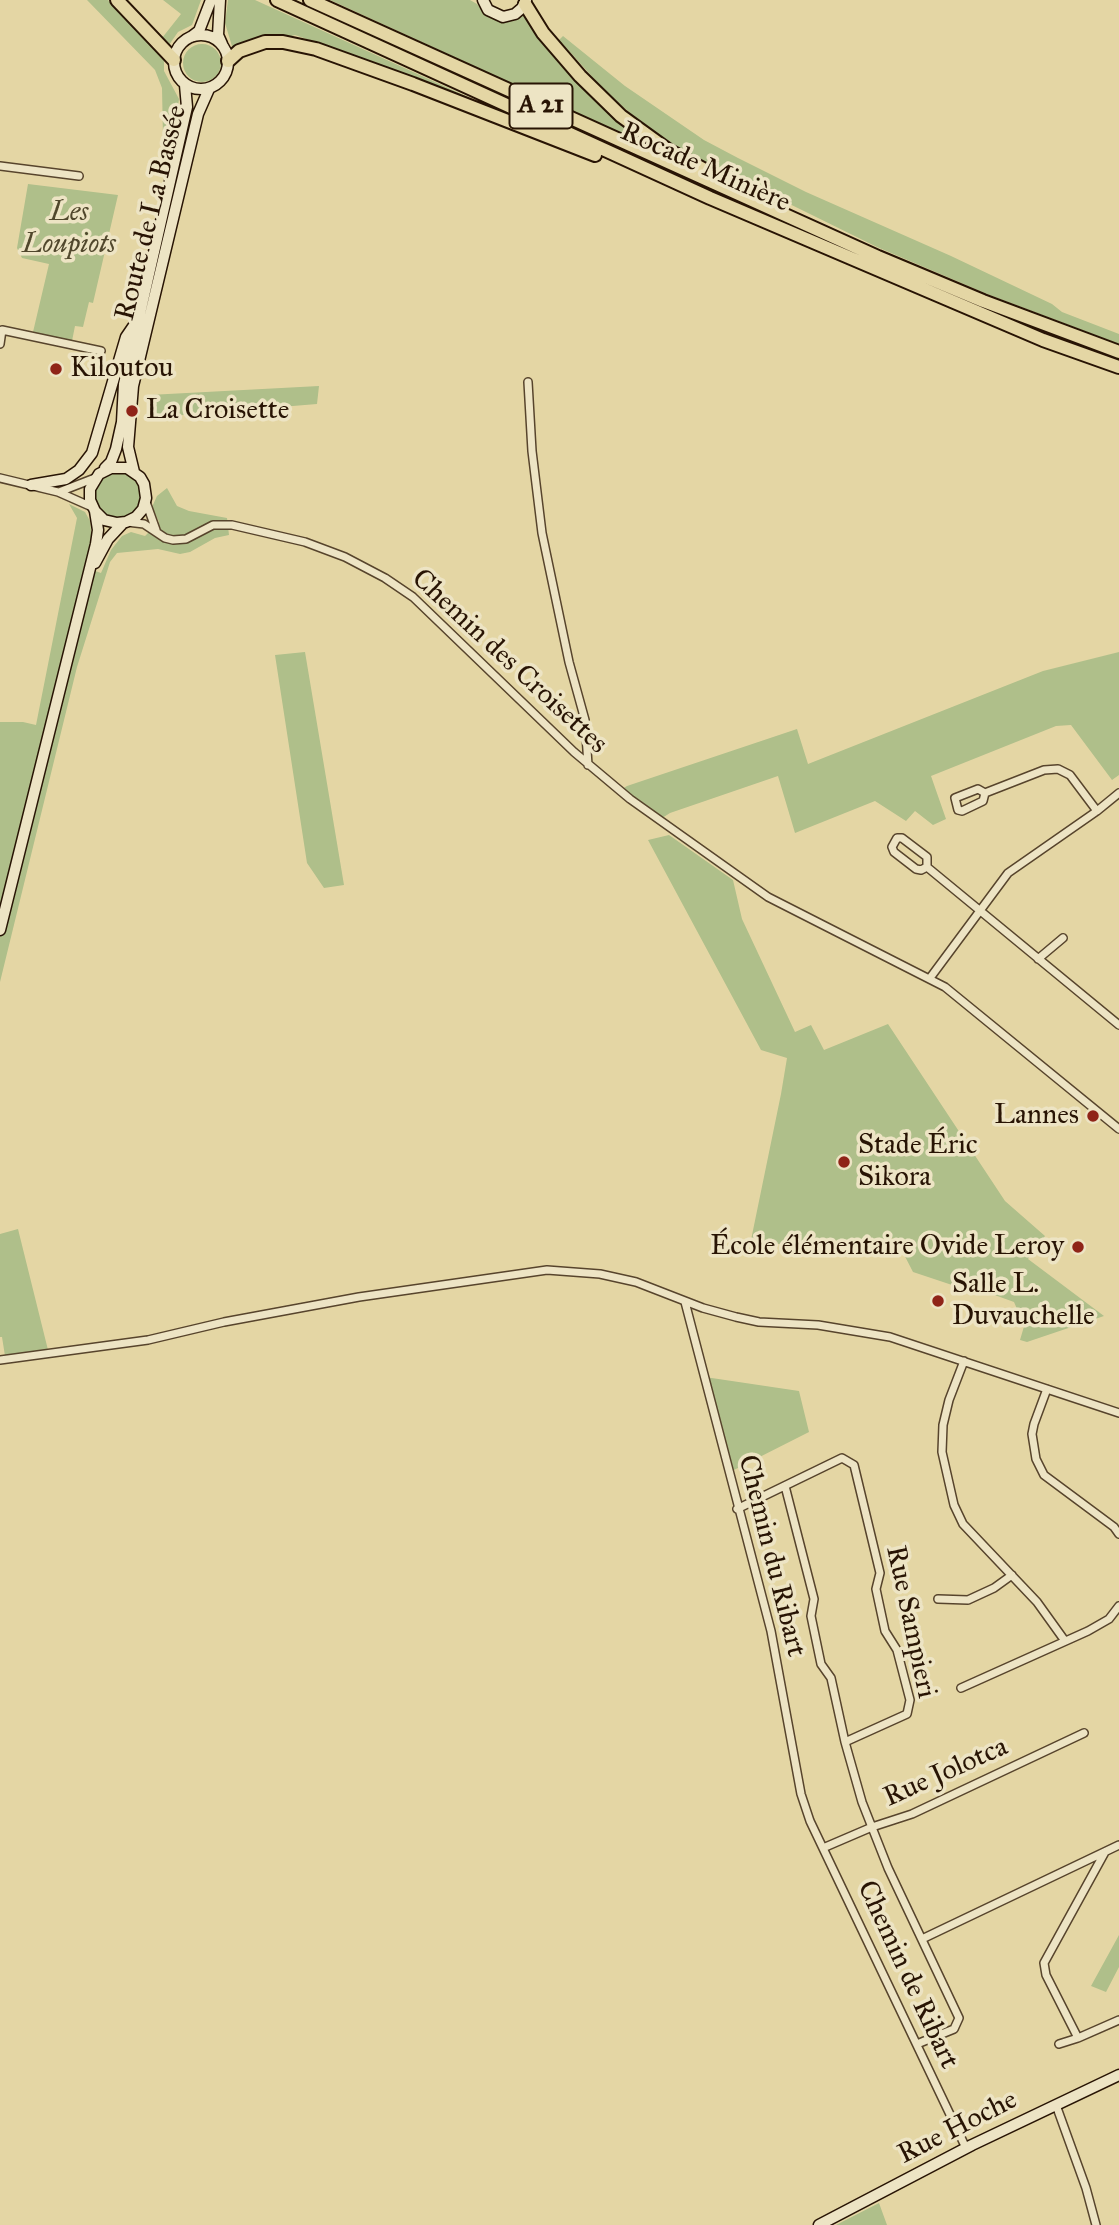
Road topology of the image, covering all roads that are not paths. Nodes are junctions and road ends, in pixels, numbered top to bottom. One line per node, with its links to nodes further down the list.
1 (117, 0): 9 (highway)
2 (277, 0): 15 (highway, Rocade Minière / A 21)
3 (310, 0): 16 (highway, Rocade Minière / A 21)
4 (482, 0): 6 (main road)
5 (215, 2): 7 (main road); 8 (main road)
6 (525, 2): 16 (highway)
7 (191, 37): 8 (main road); 9 (main road)
8 (222, 46): 10 (main road)
9 (174, 60): 11 (main road)
10 (228, 61): 12 (main road); 15 (highway)
11 (185, 85): 12 (main road); 17 (main road, Route de La Bassée)
12 (209, 89): 23 (main road, Route de La Bassée)
13 (0, 166): 14 (street)
14 (79, 176)
15 (710, 198): 21 (highway, Rocade Minière / A 21)
16 (773, 211): 20 (highway, Rocade Minière / A 21)
17 (139, 318): 24 (main road, Route de La Bassée); 26 (main road)
18 (0, 344): 19 (street)
19 (101, 351)
20 (1119, 352)
21 (1119, 367)
22 (527, 382): 33 (street)
23 (135, 472): 24 (main road); 28 (main road)
24 (99, 475): 27 (street); 29 (main road)
25 (0, 478): 26 (street)
26 (31, 485): 27 (street)
27 (58, 492): 29 (street)
28 (146, 498): 30 (main road); 31 (street)
29 (94, 509): 30 (main road); 32 (main road)
30 (125, 522): 31 (street, Chemin des Croisettes); 32 (main road)
31 (156, 531): 33 (street, Chemin des Croisettes)
32 (88, 575): 39 (main road)
33 (588, 765): 42 (street, Chemin des Croisettes)
34 (985, 793): 36 (street)
35 (1119, 793): 36 (street)
36 (1097, 811): 38 (street)
37 (927, 867): 37 (street); 38 (street)
38 (981, 909): 41 (street); 42 (street)
39 (0, 930)
40 (1063, 938): 41 (street)
41 (1038, 959): 43 (street)
42 (930, 978): 44 (street, Chemin des Croisettes)
43 (1119, 1025)
44 (1119, 1129)
45 (685, 1302): 46 (street); 47 (street); 51 (street, Chemin du Ribart)
46 (1, 1360)
47 (964, 1361): 48 (street); 53 (street)
48 (1047, 1389): 49 (street); 52 (street)
49 (1119, 1413)
50 (785, 1486): 51 (street, Rue Sampieri); 59 (street); 59 (street, Rue Sampieri)
51 (737, 1509): 60 (street, Chemin du Ribart)
52 (1119, 1534)
53 (1012, 1575): 54 (street); 56 (street)
54 (938, 1599)
55 (1119, 1606): 56 (street)
56 (1065, 1642): 57 (street)
57 (961, 1688)
58 (1084, 1733): 61 (street, Rue Jolotca)
59 (845, 1742): 61 (street)
60 (810, 1821): 63 (street, Chemin de Ribart)
61 (872, 1827): 63 (street, Rue Jolotca); 65 (street)
62 (1119, 1845): 64 (street)
63 (823, 1848): 68 (street, Chemin de Ribart)
64 (1105, 1852): 65 (street); 67 (street)
65 (922, 1939): 68 (street)
66 (1119, 2020): 67 (street)
67 (1078, 2038): 69 (street)
68 (916, 2044): 72 (street, Chemin de Ribart)
69 (1059, 2044)
70 (1119, 2075): 71 (main road, Rue Hoche)
71 (1056, 2105): 72 (main road, Rue Hoche); 74 (street)
72 (966, 2148): 73 (main road, Rue Hoche)
73 (819, 2225)
74 (1096, 2225)

